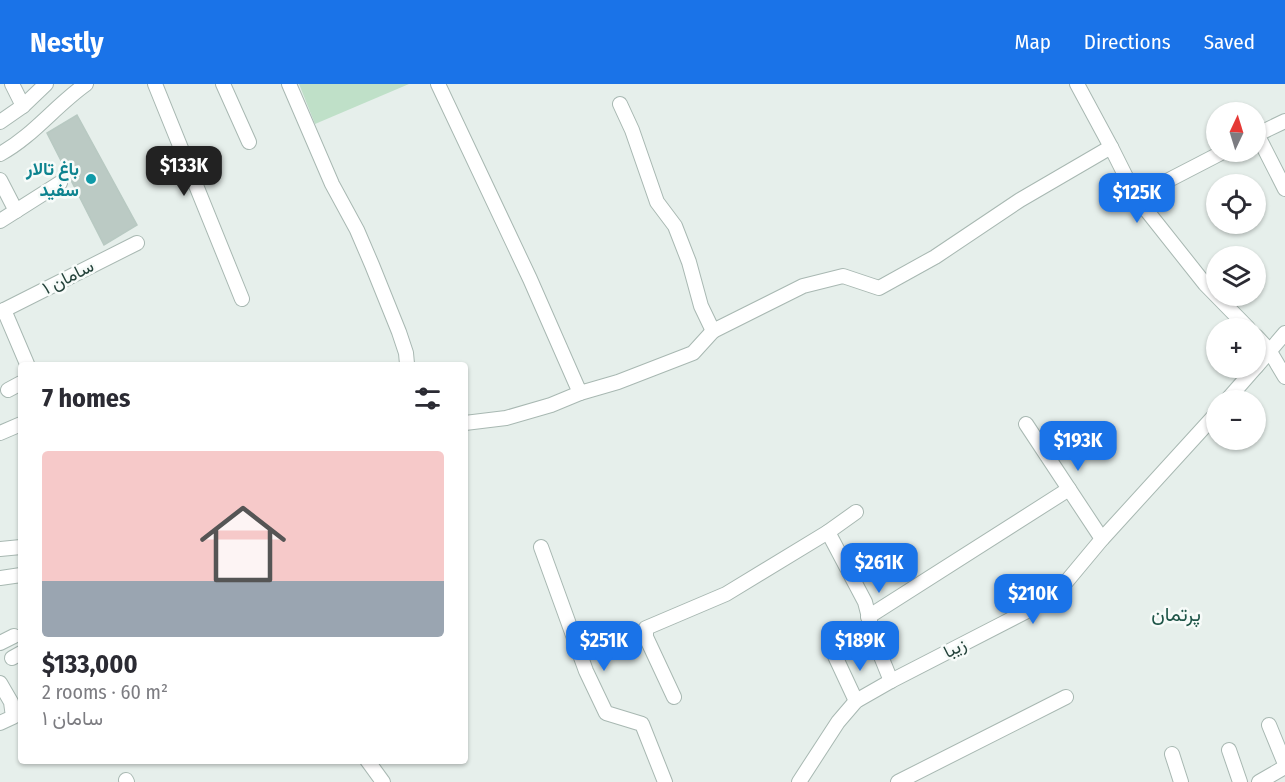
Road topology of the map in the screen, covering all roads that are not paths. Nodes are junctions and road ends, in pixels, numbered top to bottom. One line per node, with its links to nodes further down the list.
1 (12, 84): 10 (street)
2 (46, 84): 10 (street)
3 (86, 84): 17 (street)
4 (155, 84): 26 (street)
5 (223, 84): 14 (street)
6 (289, 84): 35 (street)
7 (438, 84): 41 (street)
8 (1077, 84): 15 (street)
9 (621, 104): 29 (street)
10 (23, 106): 12 (street)
11 (1285, 121): 13 (street)
12 (0, 122)
13 (1266, 130)
14 (249, 142)
15 (1111, 147): 22 (street); 29 (street)
16 (1266, 153): 21 (street)
17 (0, 154)
18 (1206, 161): 22 (street)
19 (0, 180): 23 (street)
20 (60, 183): 23 (street)
21 (1285, 189)
22 (1136, 197): 28 (street)
23 (16, 211): 24 (street)
24 (0, 221)
25 (137, 243): 27 (street, سامان ۱)
26 (242, 299)
27 (2, 311): 34 (street)
28 (1238, 318)
29 (713, 331): 41 (street)
30 (1285, 333): 32 (street)
31 (1266, 347): 32 (street)
32 (1269, 350): 33 (street); 36 (street)
33 (1266, 354)
34 (26, 362)
35 (407, 362)
36 (1285, 377)
37 (1246, 378): 40 (street)
38 (18, 385): 39 (street)
39 (8, 390)
40 (1235, 390)
41 (580, 393): 42 (street)
42 (468, 423)
43 (1026, 424): 47 (street)
44 (18, 425): 46 (street)
45 (1206, 425): 50 (street, زیبا)
46 (1, 430)
47 (1070, 489): 50 (street); 56 (street)
48 (856, 512): 49 (street)
49 (828, 532): 56 (street); 62 (street)
50 (1102, 539): 60 (street, زیبا)
51 (18, 547): 53 (street)
52 (541, 547): 72 (street)
53 (0, 549)
54 (18, 575): 55 (street)
55 (0, 578)
56 (868, 617): 60 (street)
57 (14, 636): 58 (street)
58 (0, 643)
59 (835, 656): 64 (street)
60 (891, 681): 64 (street, زیبا)
61 (0, 682): 65 (street)
62 (674, 697)
63 (1066, 697): 74 (street)
64 (856, 701): 73 (street, زیبا)
65 (0, 723)
66 (1269, 725): 70 (street)
67 (1229, 750): 76 (street)
68 (1172, 754): 75 (street)
69 (369, 764): 71 (street)
70 (1285, 765): 77 (street)
71 (378, 780)
72 (665, 782)
73 (799, 782)
74 (898, 782)
75 (1181, 782)
76 (1240, 782)
77 (1260, 782)

